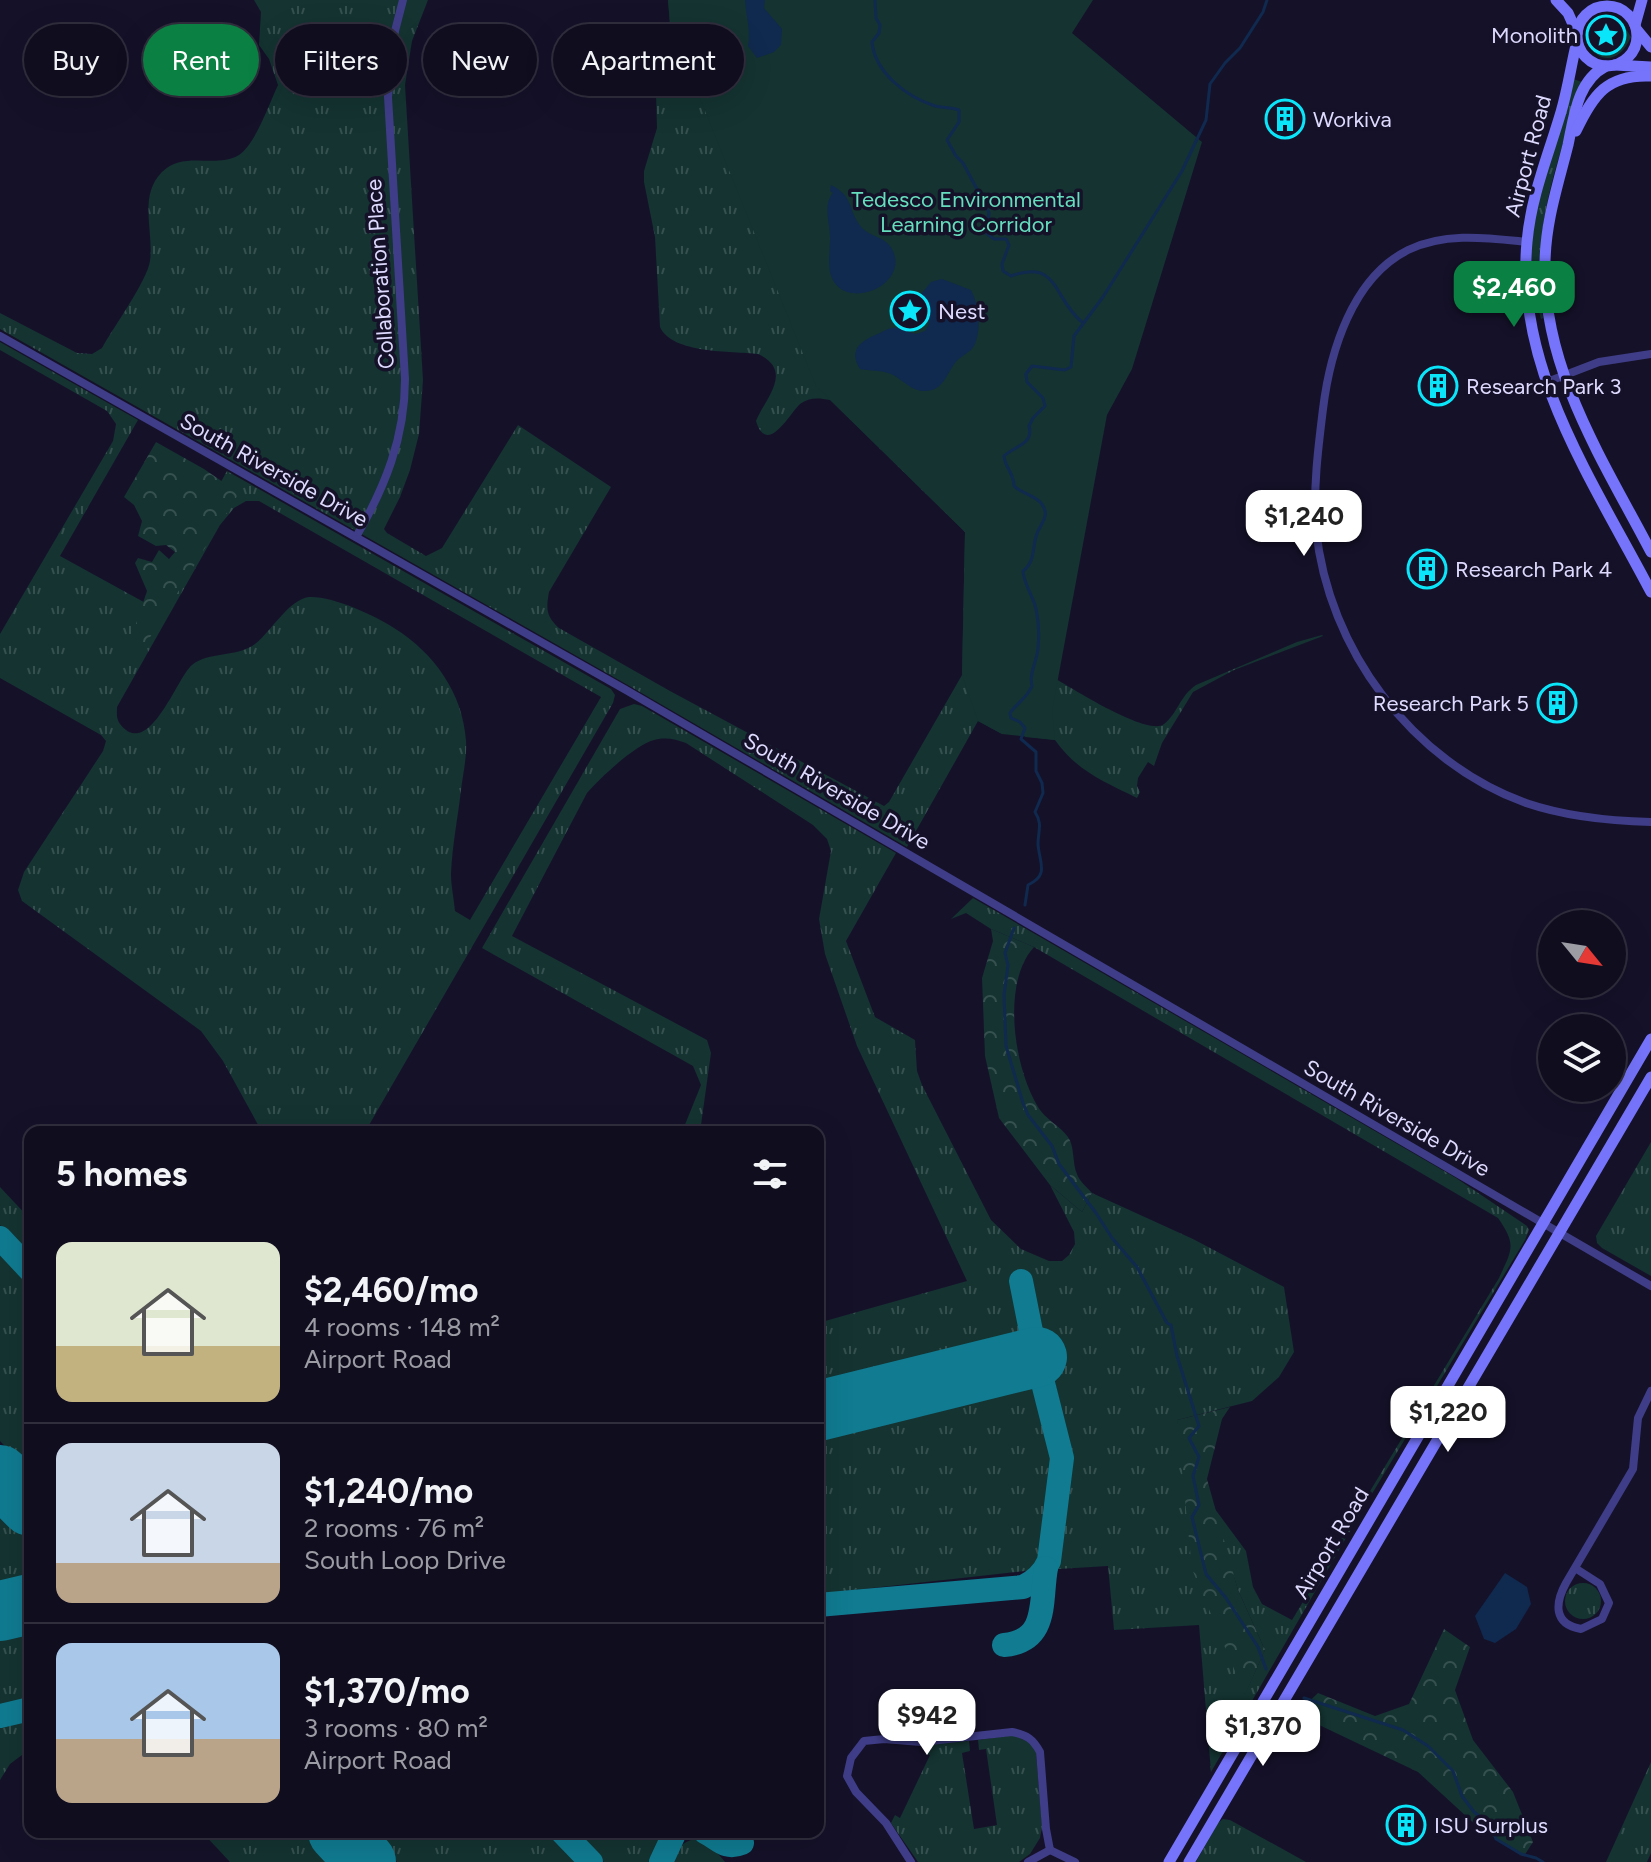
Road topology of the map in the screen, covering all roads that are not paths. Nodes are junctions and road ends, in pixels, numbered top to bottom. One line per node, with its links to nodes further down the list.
1 (403, 0): 18 (street, Collaboration Place)
2 (1556, 0): 7 (main road)
3 (1593, 0): 5 (main road)
4 (1642, 0): 6 (main road)
5 (1614, 4): 6 (main road); 7 (main road)
6 (1636, 28): 8 (main road); 9 (main road)
7 (1577, 37): 9 (main road); 13 (main road, Airport Road)
8 (1651, 47)
9 (1610, 66): 10 (main road); 12 (main road, Airport Road)
10 (1651, 67)
11 (1651, 76): 12 (main road)
12 (1567, 150): 16 (main road, Airport Road)
13 (1527, 242): 17 (main road, Airport Road); 21 (street)
14 (0, 336): 18 (street, South Riverside Drive)
15 (1651, 354): 16 (street)
16 (1563, 375): 17 (street); 19 (main road, Airport Road)
17 (1547, 382): 20 (main road, Airport Road)
18 (356, 537): 24 (street, South Riverside Drive)
19 (1651, 552)
20 (1651, 592)
21 (1651, 822)
22 (1651, 1039): 24 (main road, Airport Road)
23 (1651, 1077): 25 (main road, Airport Road)
24 (1545, 1225): 25 (street, South Riverside Drive); 33 (main road, Airport Road)
25 (1560, 1233): 26 (street, South Riverside Drive); 34 (main road, Airport Road)
26 (1651, 1286)
27 (1651, 1391): 28 (street)
28 (1575, 1568): 28 (street)
29 (1050, 1850): 30 (street); 31 (street); 32 (street)
30 (911, 1862)
31 (1028, 1862)
32 (1075, 1862)
33 (1169, 1862)
34 (1189, 1862)

